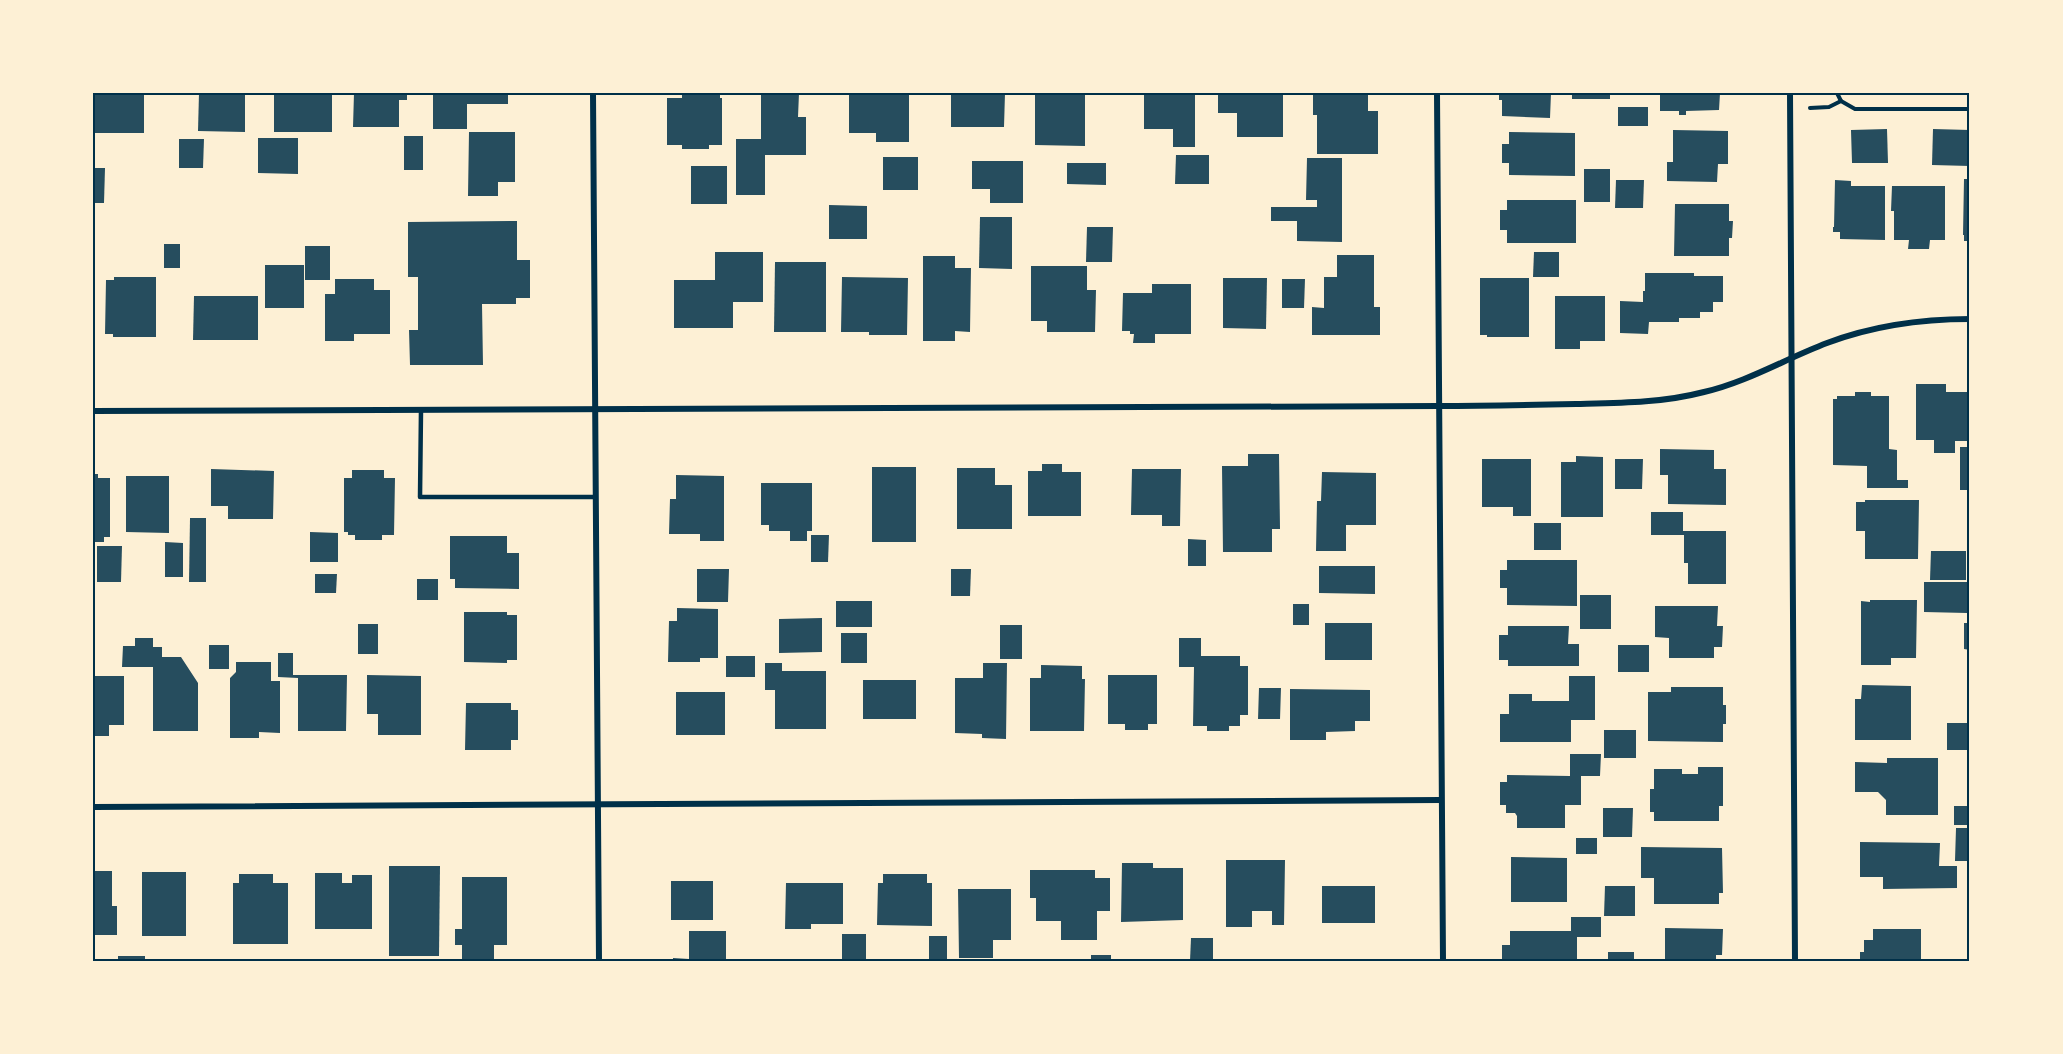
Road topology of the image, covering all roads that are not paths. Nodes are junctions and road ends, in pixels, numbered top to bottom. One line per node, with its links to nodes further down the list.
1 (593, 93): 8 (street)
2 (1437, 93): 6 (street)
3 (1790, 93): 5 (street)
4 (1970, 319): 5 (street)
5 (1791, 358): 6 (street); 16 (street)
6 (1439, 406): 8 (street); 11 (street)
7 (421, 410): 8 (street); 9 (street); 10 (lane)
8 (594, 410): 10 (street)
9 (93, 411)
10 (595, 497): 12 (street)
11 (1441, 800): 12 (street); 15 (street)
12 (597, 804): 13 (street); 14 (street)
13 (93, 807)
14 (599, 961)
15 (1443, 961)
16 (1795, 961)

